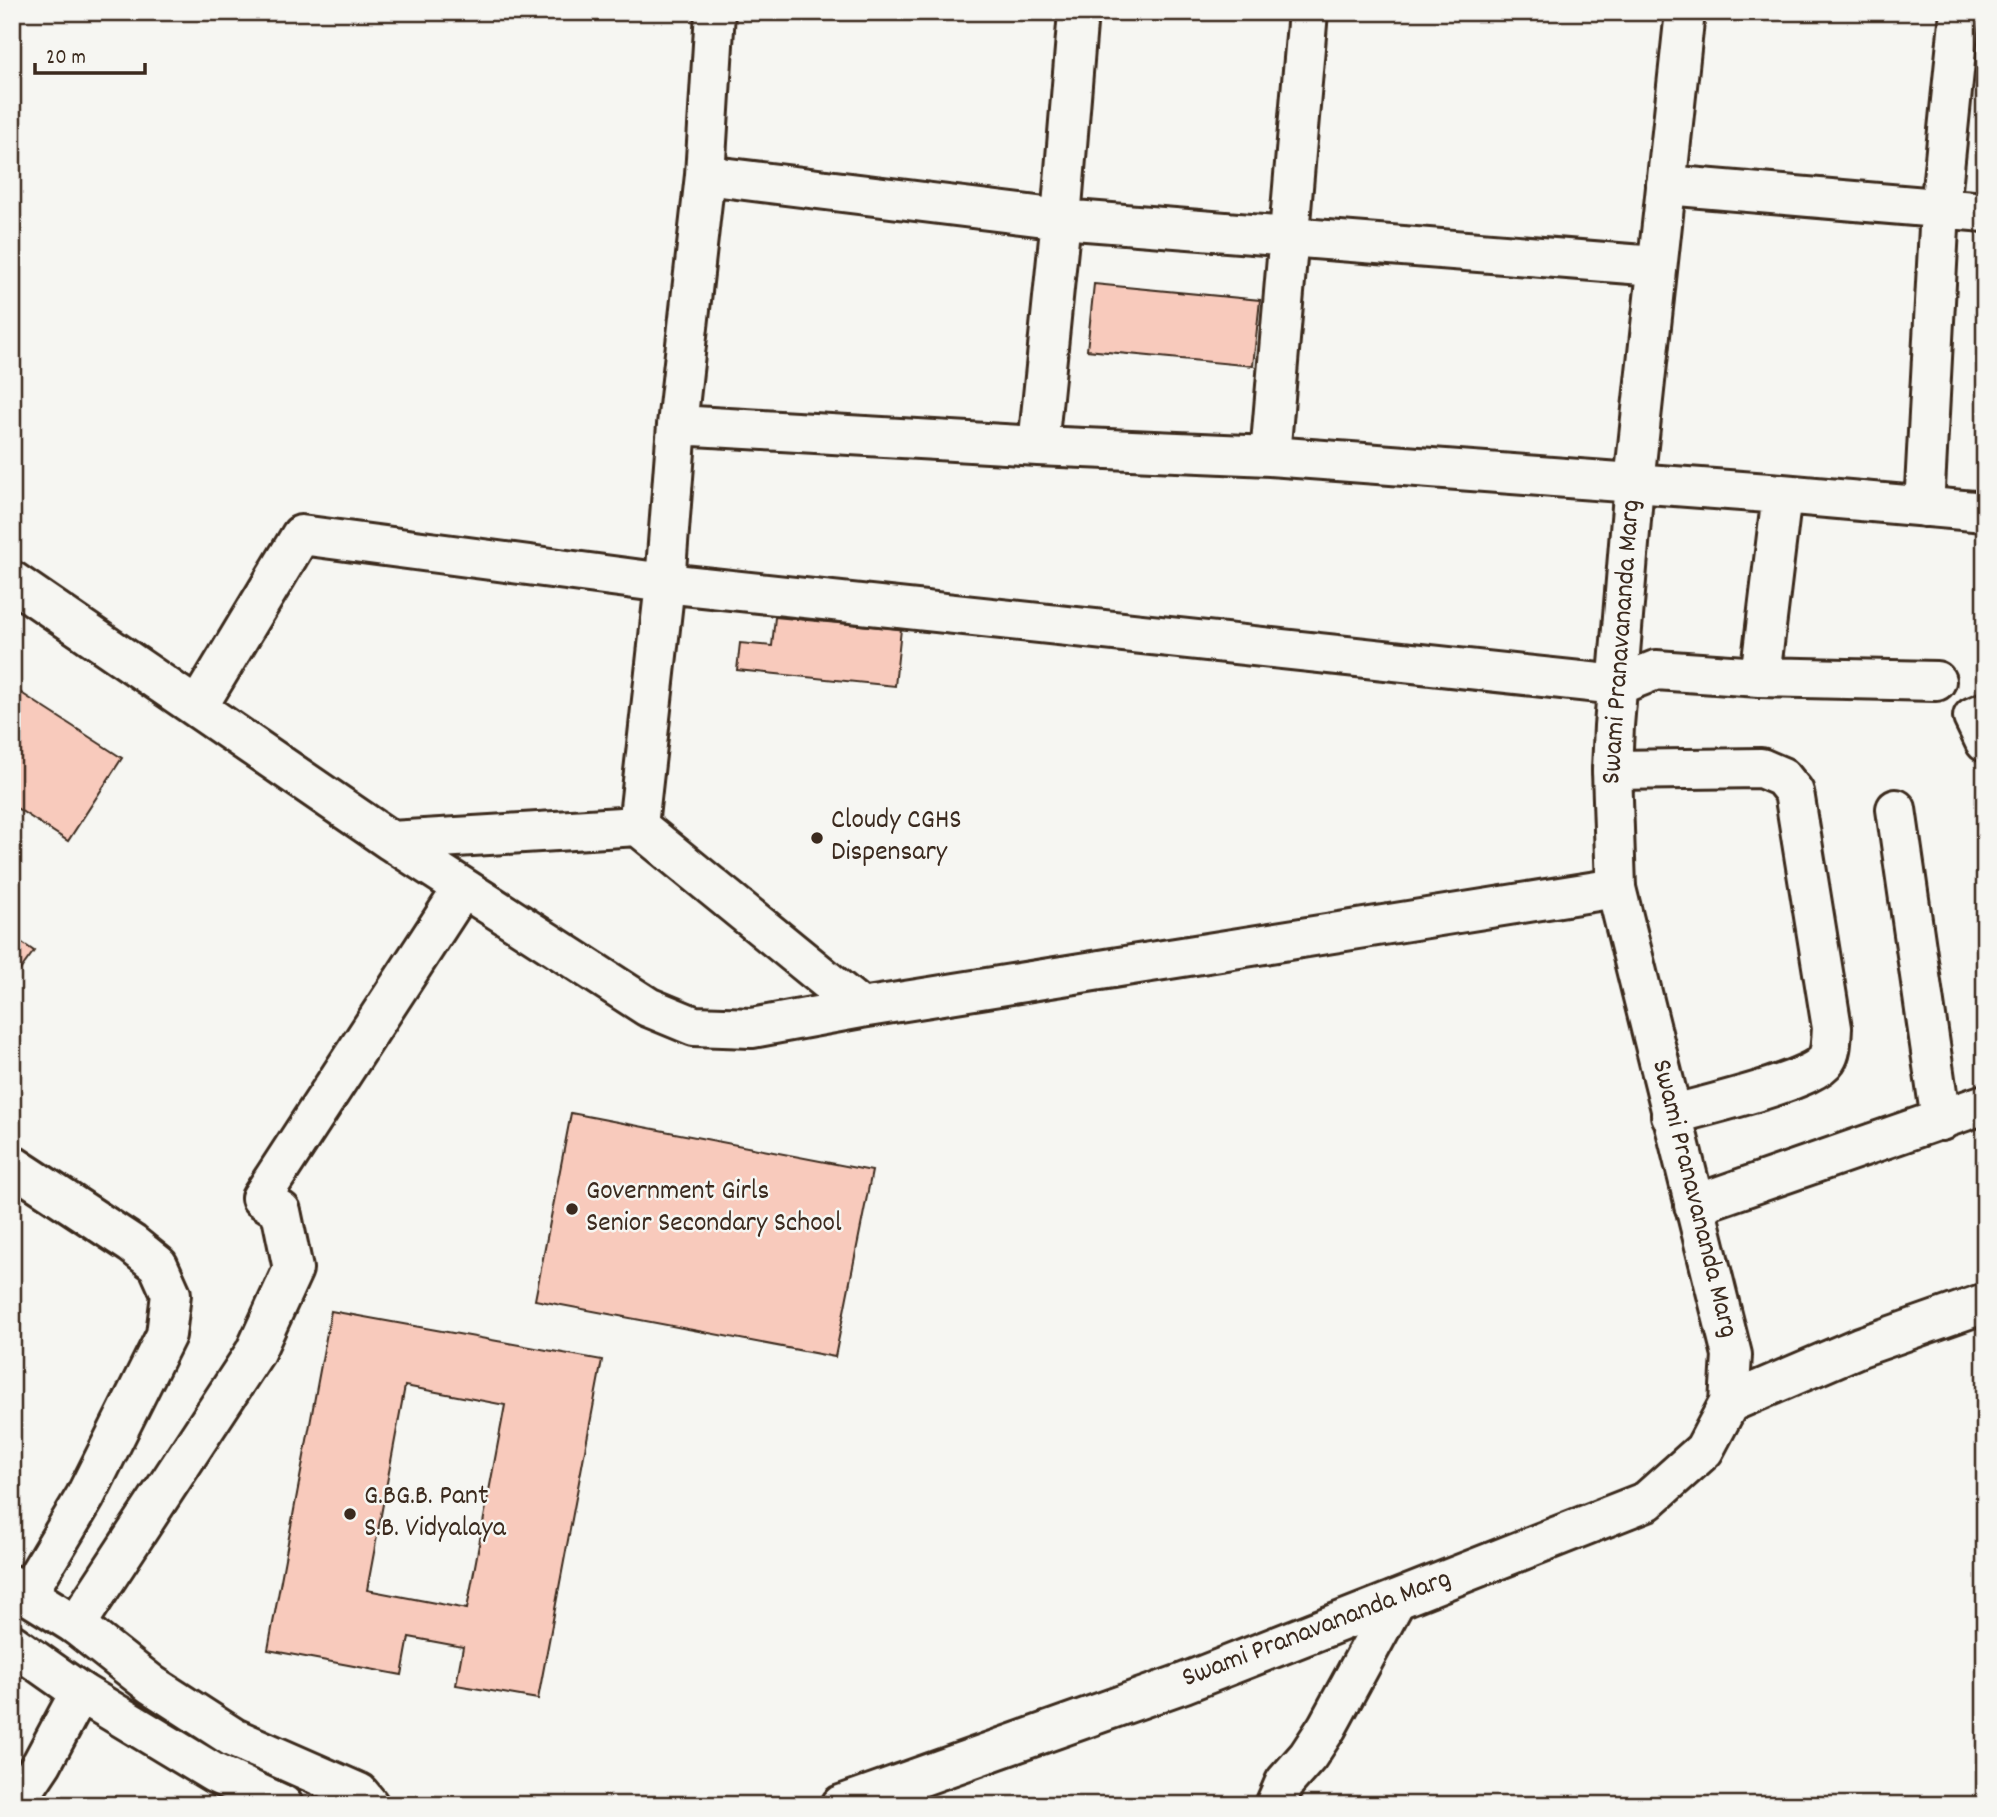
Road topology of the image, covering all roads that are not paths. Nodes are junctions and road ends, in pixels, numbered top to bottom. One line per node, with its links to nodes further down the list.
1 (715, 12): 6 (street)
2 (1078, 12): 10 (street)
3 (1308, 12): 11 (street)
4 (1685, 12): 7 (street, Swami Pranavananda Marg)
5 (1960, 12): 8 (street)
6 (705, 175): 10 (street); 13 (street)
7 (1666, 185): 8 (street); 12 (street, Swami Pranavananda Marg)
8 (1940, 209): 9 (street); 18 (street)
9 (1985, 212)
10 (1061, 219): 11 (street); 14 (street)
11 (1290, 236): 12 (street); 15 (street)
12 (1656, 266): 16 (street, Swami Pranavananda Marg)
13 (677, 425): 14 (street); 21 (street)
14 (1038, 446): 15 (street)
15 (1270, 456): 16 (street)
16 (1634, 484): 17 (street); 24 (street, Swami Pranavananda Marg)
17 (1782, 494): 18 (street); 22 (street)
18 (1924, 507): 19 (street)
19 (1985, 512)
20 (12, 581): 25 (street)
21 (665, 583): 24 (street); 25 (street); 30 (street)
22 (1760, 677): 23 (street); 24 (street)
23 (1936, 681)
24 (1618, 685): 28 (street, Swami Pranavananda Marg)
25 (197, 708): 31 (street)
26 (1985, 712): 27 (street)
27 (1985, 742)
28 (1612, 770): 33 (street, Swami Pranavananda Marg); 36 (street)
29 (1896, 808): 37 (street)
30 (638, 826): 31 (street); 34 (street)
31 (391, 841): 32 (street)
32 (463, 888): 34 (street); 44 (street)
33 (1616, 888): 34 (street); 36 (street, Swami Pranavananda Marg)
34 (861, 1008)
35 (1985, 1104): 37 (street)
36 (1671, 1115): 39 (street, Swami Pranavananda Marg)
37 (1941, 1121): 39 (street)
38 (12, 1165): 42 (street)
39 (1694, 1205): 41 (street, Swami Pranavananda Marg)
40 (1985, 1303): 41 (street)
41 (1729, 1403): 43 (street, Swami Pranavananda Marg)
42 (20, 1590): 44 (street)
43 (1396, 1600): 50 (street, Swami Pranavananda Marg); 51 (street)
44 (76, 1625): 49 (street)
45 (12, 1644): 46 (street)
46 (80, 1692): 47 (street); 48 (street)
47 (14, 1805)
48 (283, 1805)
49 (369, 1805)
50 (841, 1805)
51 (1275, 1805)

